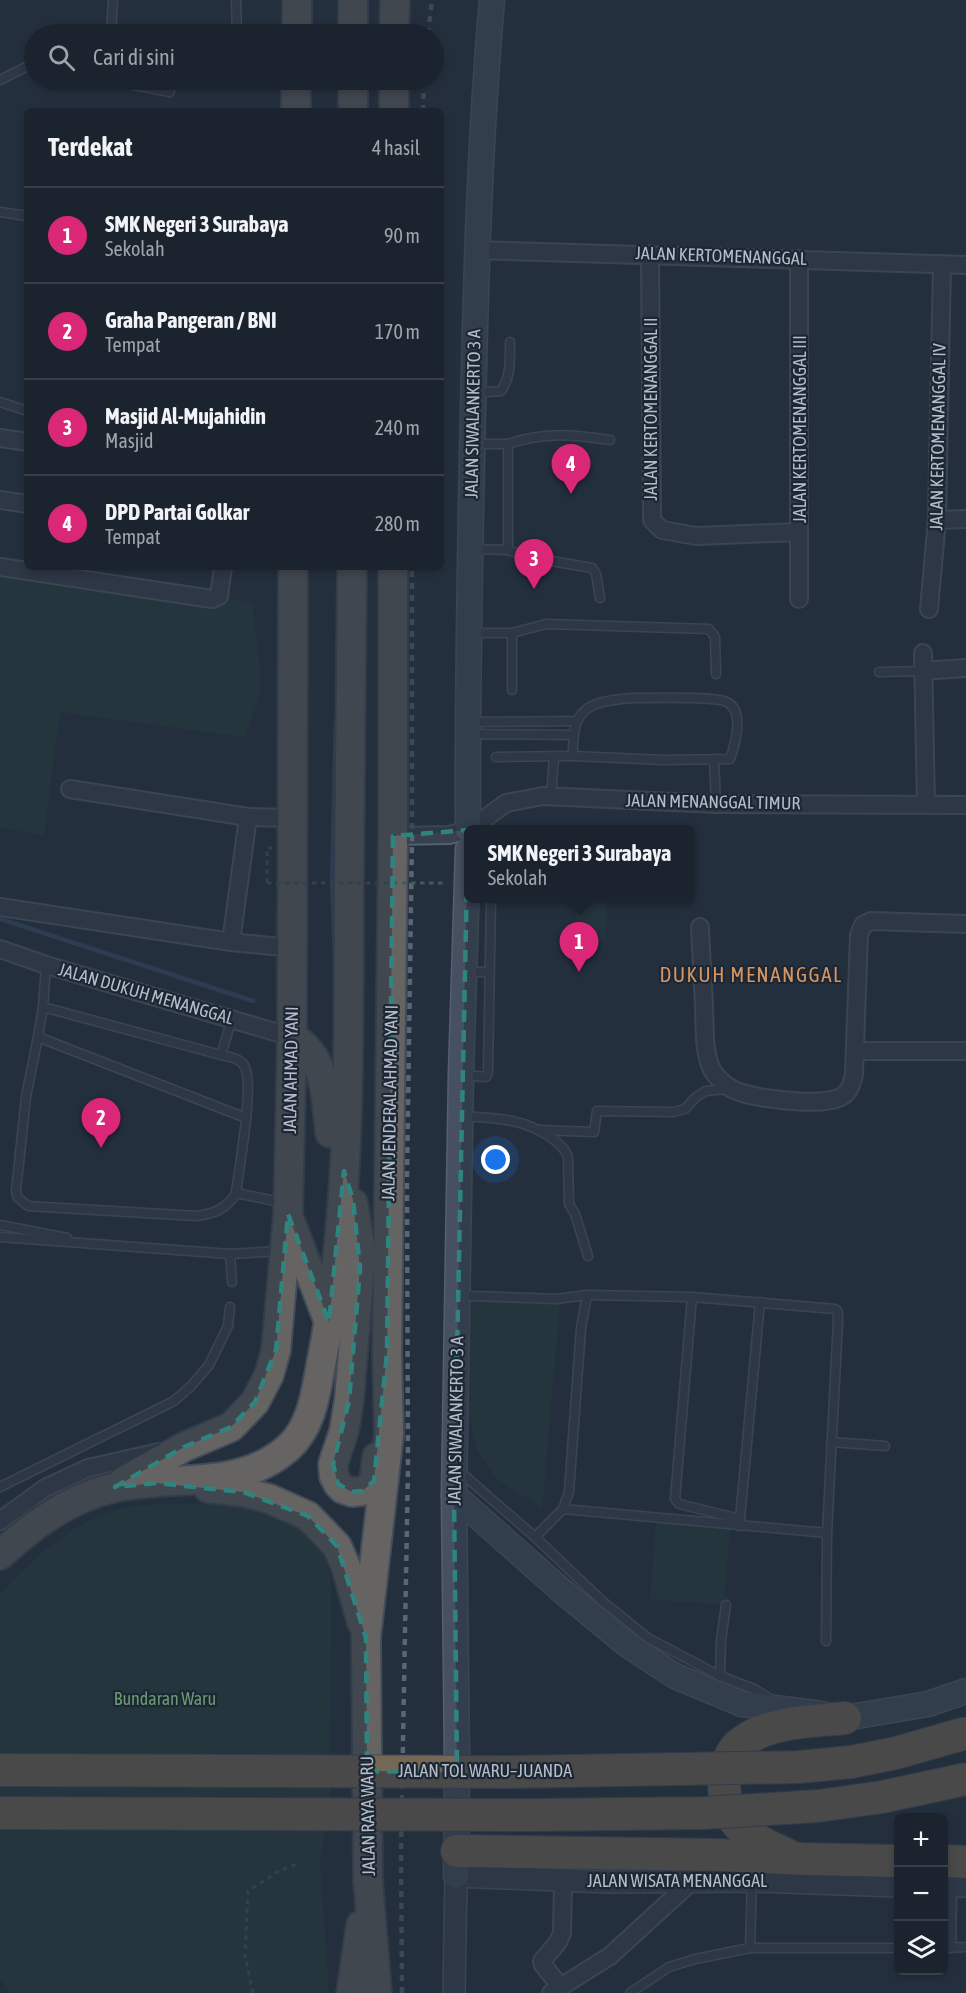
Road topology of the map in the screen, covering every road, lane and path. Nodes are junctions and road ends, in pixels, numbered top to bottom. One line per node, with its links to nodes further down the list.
1 (113, 0): 7 (lane)
2 (236, 0): 8 (lane)
3 (297, 0): 9 (highway)
4 (353, 0): 10 (highway)
5 (394, 0): 11 (highway)
6 (492, 0): 24 (main road, JALAN SIWALANKERTO 3 A)
7 (112, 24)
8 (237, 24)
9 (297, 24)
10 (353, 24)
11 (394, 24)
12 (24, 68): 13 (lane)
13 (0, 80)
14 (160, 90): 18 (lane)
15 (296, 90): 19 (highway)
16 (353, 90): 20 (highway)
17 (394, 90): 21 (highway)
18 (170, 92)
19 (296, 108)
20 (353, 108)
21 (394, 108)
22 (0, 212): 23 (lane)
23 (24, 216)
24 (476, 250): 25 (street, JALAN KERTOMENANGGAL); 30 (main road, JALAN SIWALANKERTO 3 A)
25 (650, 254): 26 (street, JALAN KERTOMENANGGAL); 42 (street, JALAN KERTOMENANGGAL II)
26 (799, 259): 27 (street, JALAN KERTOMENANGGAL); 42 (street, JALAN KERTOMENANGGAL III)
27 (942, 264): 28 (street, JALAN KERTOMENANGGAL); 41 (street, JALAN KERTOMENANGGAL IV)
28 (966, 265)
29 (510, 342): 30 (lane)
30 (474, 390): 36 (main road, JALAN SIWALANKERTO 3 A)
31 (0, 402): 32 (lane)
32 (24, 410)
33 (0, 438): 35 (street)
34 (610, 440): 37 (lane)
35 (24, 442)
36 (472, 444): 37 (lane); 43 (main road, JALAN SIWALANKERTO 3 A)
37 (508, 444): 44 (lane)
38 (0, 500): 39 (street)
39 (24, 504)
40 (966, 519): 41 (street)
41 (937, 520): 55 (street, JALAN KERTOMENANGGAL IV)
42 (799, 532): 54 (street, JALAN KERTOMENANGGAL III)
43 (470, 549): 44 (lane); 56 (main road, JALAN SIWALANKERTO 3 A)
44 (508, 550): 53 (lane)
45 (0, 567): 46 (street)
46 (24, 569)
47 (41, 570): 52 (street)
48 (223, 570): 52 (street)
49 (293, 570): 77 (highway, JALAN AHMAD YANI)
50 (352, 570): 107 (highway)
51 (393, 570): 81 (highway, JALAN JENDERAL AHMAD YANI)
52 (68, 572)
53 (600, 598)
54 (799, 599)
55 (929, 609)
56 (469, 633): 57 (lane); 65 (main road, JALAN SIWALANKERTO 3 A)
57 (512, 633): 62 (lane); 63 (lane)
58 (923, 653): 60 (street)
59 (966, 668): 60 (street)
60 (922, 671): 61 (lane); 74 (street)
61 (879, 672)
62 (716, 674)
63 (512, 690)
64 (576, 721): 65 (lane); 66 (lane); 70 (lane)
65 (468, 728): 66 (lane); 78 (main road, JALAN SIWALANKERTO 3 A)
66 (573, 735): 67 (lane)
67 (573, 756): 69 (lane); 70 (lane)
68 (496, 757): 69 (lane)
69 (554, 758): 72 (lane)
70 (714, 759): 73 (lane)
71 (70, 789): 76 (street)
72 (551, 797): 73 (street, JALAN MENANGGAL TIMUR); 79 (street, JALAN MENANGGAL TIMUR)
73 (716, 804): 74 (street, JALAN MENANGGAL TIMUR)
74 (926, 804): 75 (street, JALAN MENANGGAL TIMUR)
75 (966, 805)
76 (248, 817): 77 (street); 89 (street)
77 (293, 818): 90 (highway, JALAN AHMAD YANI)
78 (468, 825)
79 (475, 825)
80 (464, 831): 81 (street, JALAN MENANGGAL TIMUR)
81 (393, 836): 124 (highway, JALAN JENDERAL AHMAD YANI)
82 (267, 848): 83 (path, bridge)
83 (447, 883)
84 (467, 903): 93 (main road, JALAN SIWALANKERTO 3 A)
85 (491, 903): 94 (lane)
86 (0, 907): 89 (street)
87 (966, 924): 100 (street)
88 (700, 927): 103 (street)
89 (231, 942): 90 (street)
90 (292, 948): 98 (highway, JALAN AHMAD YANI)
91 (0, 949): 92 (street, JALAN DUKUH MENANGGAL)
92 (46, 966): 95 (lane); 96 (street, JALAN DUKUH MENANGGAL)
93 (464, 972): 94 (lane); 102 (main road, JALAN SIWALANKERTO 3 A)
94 (489, 972): 102 (lane)
95 (43, 1007): 97 (lane); 101 (lane)
96 (232, 1019): 98 (street, JALAN DUKUH MENANGGAL); 101 (lane)
97 (38, 1037): 105 (lane); 108 (lane)
98 (292, 1037): 109 (highway, JALAN AHMAD YANI); 110 (highway)
99 (966, 1050): 100 (street)
100 (855, 1051): 103 (street)
101 (221, 1055): 105 (lane)
102 (461, 1074): 104 (main road, JALAN SIWALANKERTO 3 A)
103 (733, 1089): 106 (lane)
104 (460, 1116): 106 (lane); 118 (main road, JALAN SIWALANKERTO 3 A)
105 (246, 1118): 108 (lane)
106 (540, 1130): 116 (lane)
107 (344, 1171): 110 (highway); 124 (highway)
108 (236, 1193): 109 (lane)
109 (288, 1209): 114 (highway, JALAN AHMAD YANI); 123 (highway)
110 (343, 1214): 123 (highway)
111 (0, 1226): 113 (lane)
112 (0, 1237): 113 (lane)
113 (111, 1246): 115 (lane)
114 (284, 1251): 115 (lane); 127 (highway, JALAN AHMAD YANI)
115 (230, 1254): 117 (lane)
116 (588, 1256)
117 (232, 1282)
118 (457, 1292): 119 (lane); 128 (main road, JALAN SIWALANKERTO 3 A)
119 (587, 1295): 120 (lane); 133 (lane)
120 (692, 1297): 121 (lane); 135 (lane)
121 (760, 1302): 125 (lane); 135 (lane)
122 (230, 1307): 130 (lane)
123 (329, 1322): 129 (highway)
124 (387, 1353): 140 (highway, JALAN JENDERAL AHMAD YANI)
125 (831, 1442): 126 (lane); 136 (lane)
126 (885, 1446)
127 (184, 1447): 131 (highway, JALAN AHMAD YANI); 134 (street)
128 (456, 1468): 132 (main road, JALAN SIWALANKERTO 3 A); 137 (lane)
129 (156, 1483): 131 (highway); 140 (highway)
130 (0, 1487)
131 (115, 1487): 138 (highway)
132 (454, 1495): 144 (main road); 152 (main road, JALAN SIWALANKERTO 3 A)
133 (563, 1509): 135 (lane); 137 (lane)
134 (0, 1521)
135 (739, 1522): 136 (lane)
136 (827, 1533): 141 (lane)
137 (535, 1537): 142 (lane)
138 (0, 1555)
139 (726, 1605): 142 (lane)
140 (366, 1638): 156 (highway, JALAN RAYA WARU)
141 (826, 1641)
142 (720, 1676): 144 (lane)
143 (966, 1691): 145 (main road)
144 (786, 1709): 145 (main road)
145 (844, 1718): 150 (highway)
146 (966, 1733): 147 (highway, JALAN TOL WARU–JUANDA, bridge)
147 (0, 1770)
148 (966, 1779): 149 (highway, bridge)
149 (0, 1813)
150 (804, 1859): 151 (highway); 152 (highway)
151 (894, 1861)
152 (457, 1863): 155 (street, JALAN WISATA MENANGGAL); 169 (street, JALAN SIWALANKERTO 3 A)
153 (297, 1864): 166 (path)
154 (954, 1876): 160 (lane)
155 (563, 1880): 157 (street, JALAN WISATA MENANGGAL); 165 (street)
156 (368, 1881): 167 (highway); 168 (highway, JALAN RAYA WARU)
157 (692, 1881): 158 (street, JALAN WISATA MENANGGAL); 165 (street)
158 (752, 1881): 159 (street, JALAN WISATA MENANGGAL); 162 (lane)
159 (894, 1886)
160 (948, 1938)
161 (966, 1947): 164 (lane)
162 (750, 1948): 163 (lane); 170 (lane)
163 (894, 1948)
164 (948, 1948)
165 (556, 1989)
166 (253, 1993)
167 (351, 1993)
168 (377, 1993)
169 (454, 1993)
170 (630, 1993)

